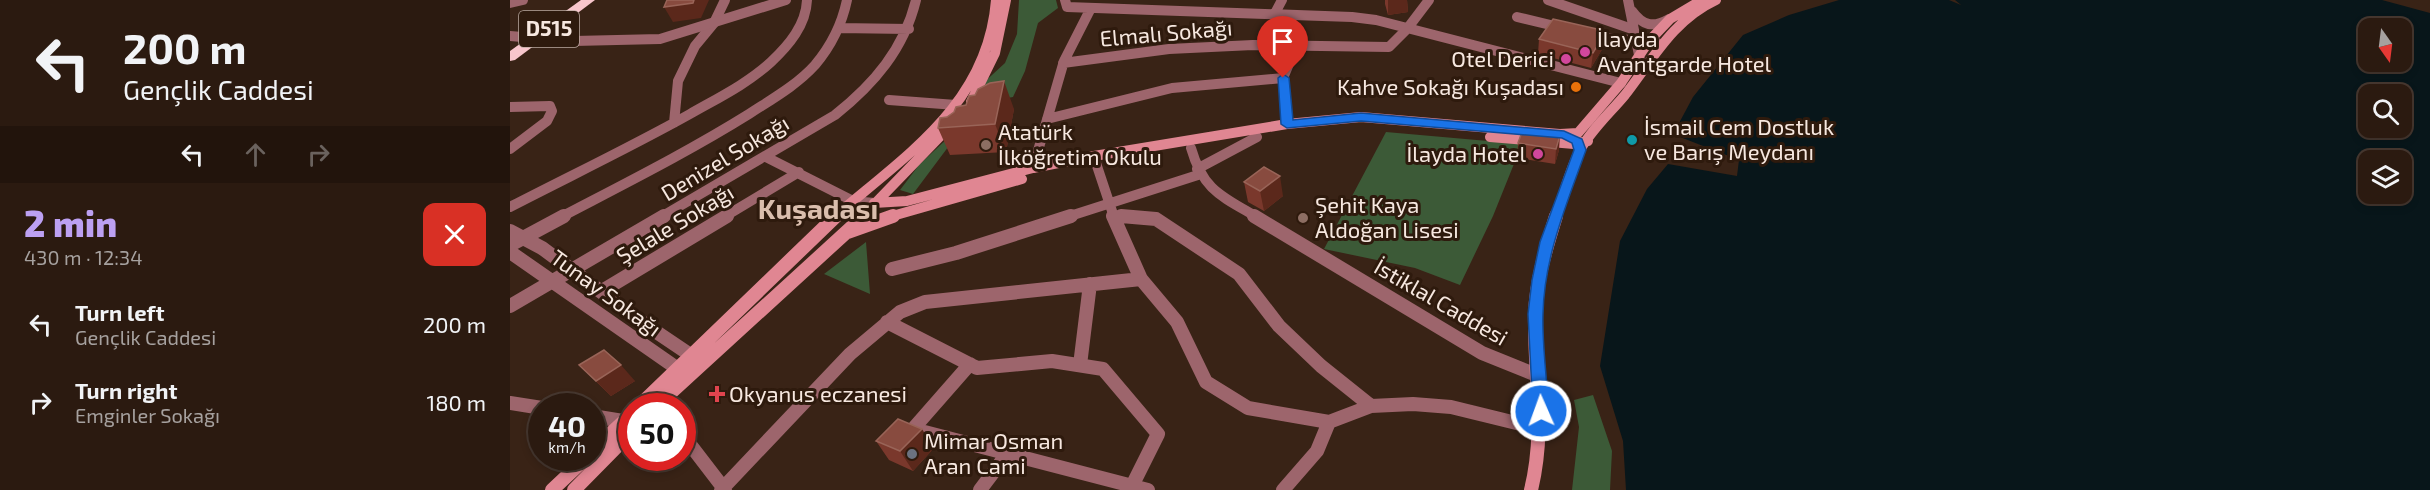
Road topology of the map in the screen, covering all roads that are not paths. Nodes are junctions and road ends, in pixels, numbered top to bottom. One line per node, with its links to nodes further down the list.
1 (523, 0): 17 (street)
2 (576, 0): 33 (highway, D515)
3 (589, 0): 23 (highway, D515)
4 (725, 0): 26 (street)
5 (786, 0): 26 (street)
6 (807, 0): 50 (street)
7 (847, 0): 27 (street)
8 (916, 0): 28 (street, Denizel Sokağı)
9 (996, 0): 47 (main road)
10 (1006, 0): 62 (main road)
11 (1282, 0): 22 (street)
12 (1429, 0): 29 (street, Elmalı Sokağı)
13 (1548, 0): 30 (street)
14 (1628, 0): 21 (street)
15 (1702, 0): 25 (main road)
16 (1716, 0): 37 (main road)
17 (510, 3)
18 (1066, 3): 20 (street)
19 (1122, 5): 20 (street); 22 (street)
20 (1091, 8): 42 (street)
21 (1632, 11): 25 (street); 30 (street)
22 (1274, 15): 29 (street)
23 (565, 17): 33 (highway, D515); 34 (street)
24 (1517, 17): 31 (street)
25 (1670, 19): 36 (main road)
26 (714, 23): 34 (street); 50 (street)
27 (838, 28): 28 (street); 68 (street)
28 (909, 29): 56 (street, Denizel Sokağı)
29 (1407, 29): 39 (street, Elmalı Sokağı); 45 (street)
30 (1632, 29): 35 (street)
31 (1571, 31)
32 (1581, 33): 35 (street)
33 (521, 38): 34 (street); 38 (highway, D515); 41 (highway, D515)
34 (579, 39)
35 (1635, 40): 36 (street); 40 (street)
36 (1649, 41): 37 (street); 40 (main road)
37 (1661, 44): 43 (main road)
38 (510, 45)
39 (1296, 46): 42 (street, Elmalı Sokağı); 44 (street)
40 (1638, 55): 43 (street); 45 (main road)
41 (510, 57)
42 (1063, 63): 49 (street)
43 (1642, 70): 53 (main road)
44 (1283, 78): 49 (street); 51 (street)
45 (1621, 83): 53 (main road)
46 (890, 100): 47 (street)
47 (956, 105): 61 (main road)
48 (510, 107): 55 (street)
49 (1047, 119): 58 (street)
50 (674, 123): 63 (street)
51 (1287, 124): 53 (main road); 54 (main road)
52 (1257, 137): 53 (main road); 54 (main road); 60 (street)
53 (1576, 143): 83 (main road)
54 (1190, 144): 57 (main road); 60 (street, İstiklal Caddesi)
55 (510, 148)
56 (766, 157): 59 (street); 72 (street, Denizel Sokağı)
57 (1095, 160): 58 (main road); 64 (street); 67 (main road)
58 (1033, 168): 62 (main road)
59 (799, 172): 61 (street); 76 (street, Şelale Sokağı)
60 (1199, 172): 64 (street); 83 (street, İstiklal Caddesi)
61 (853, 201): 62 (street); 65 (main road)
62 (874, 203): 67 (main road)
63 (510, 207)
64 (1110, 209): 71 (street); 73 (street); 87 (street)
65 (826, 225): 67 (street); 79 (main road)
66 (510, 231): 68 (street, Tunay Sokağı)
67 (848, 232): 85 (main road)
68 (525, 236): 69 (street); 72 (street, Tunay Sokağı)
69 (510, 245)
70 (510, 252): 74 (street, Tunay Sokağı)
71 (892, 269)
72 (572, 270): 74 (street, Denizel Sokağı); 76 (street, Tunay Sokağı)
73 (1141, 279): 75 (street); 89 (street)
74 (554, 280): 77 (street, Denizel Sokağı); 82 (street, Tunay Sokağı)
75 (1090, 284): 78 (street); 81 (street)
76 (602, 291): 79 (street, Tunay Sokağı)
77 (510, 306)
78 (887, 322): 80 (street); 100 (street)
79 (692, 356): 82 (main road)
80 (970, 364): 81 (street); 95 (street)
81 (1080, 365): 97 (street)
82 (678, 369): 84 (main road)
83 (1539, 376): 90 (main road)
84 (653, 393)
85 (669, 393)
86 (512, 406): 88 (street)
87 (1371, 406): 89 (street); 90 (street)
88 (528, 407)
89 (1329, 422): 103 (street)
90 (1541, 429): 104 (main road)
91 (618, 431): 93 (main road)
92 (618, 436): 99 (main road)
93 (606, 440)
94 (696, 453): 100 (street)
95 (1007, 454): 97 (street); 101 (street)
96 (572, 471): 98 (main road)
97 (1132, 486): 102 (street)
98 (552, 490)
99 (574, 490)
100 (723, 490)
101 (980, 490)
102 (1148, 490)
103 (1283, 490)
104 (1531, 490)

